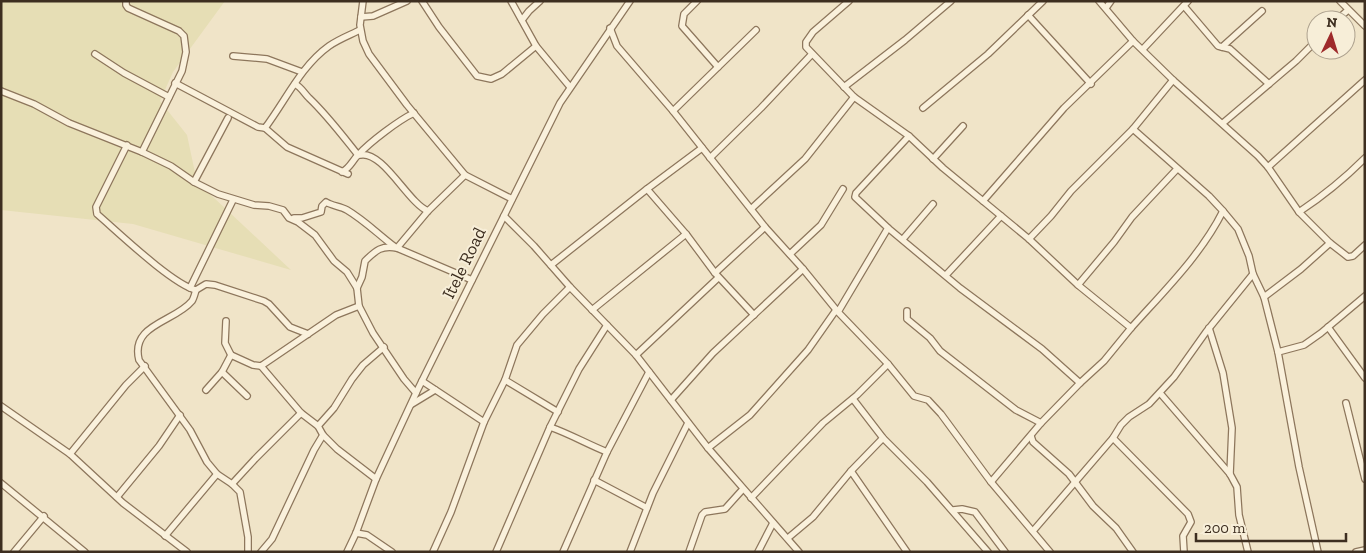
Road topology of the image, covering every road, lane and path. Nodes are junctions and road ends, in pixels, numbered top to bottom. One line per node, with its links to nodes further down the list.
1 (126, 1): 37 (street)
2 (363, 1): 20 (street)
3 (407, 1): 20 (street)
4 (422, 1): 26 (street)
5 (512, 1): 21 (street)
6 (540, 1): 21 (street)
7 (630, 1): 22 (street, Itele Road)
8 (697, 1): 33 (street)
9 (848, 1): 31 (street)
10 (951, 1): 42 (street)
11 (1043, 1): 19 (street)
12 (1099, 1): 16 (street)
13 (1111, 1): 16 (street)
14 (1340, 1): 17 (street)
15 (1186, 4): 27 (street); 28 (street)
16 (1106, 8): 25 (street)
17 (1348, 10)
18 (1262, 11): 27 (street)
19 (1028, 15): 39 (street); 47 (street)
20 (361, 17): 23 (street)
21 (522, 20): 26 (street)
22 (610, 28): 41 (street, Itele Road); 48 (street)
23 (360, 30): 34 (street); 46 (street)
24 (756, 30): 33 (street)
25 (1133, 40): 28 (street); 39 (street)
26 (536, 46): 41 (street)
27 (1222, 47): 40 (street)
28 (1143, 50): 35 (street)
29 (1306, 50): 40 (street)
30 (95, 54): 44 (street)
31 (812, 54): 42 (street); 61 (street)
32 (233, 56): 34 (street)
33 (718, 67): 48 (street)
34 (302, 72): 38 (street)
35 (1173, 80): 52 (street); 55 (street)
36 (1365, 80): 64 (street)
37 (175, 84): 44 (street); 54 (street)
38 (295, 84): 54 (street); 60 (street)
39 (1091, 84): 72 (street)
40 (1269, 84): 52 (street)
41 (570, 87): 70 (street, Itele Road)
42 (844, 87): 45 (street)
43 (1, 91): 57 (street)
44 (168, 97): 59 (street)
45 (854, 97): 56 (street); 74 (street)
46 (407, 105): 49 (street); 51 (street)
47 (923, 108)
48 (673, 111): 58 (street)
49 (414, 113): 51 (street); 66 (street)
50 (228, 118): 67 (street)
51 (403, 118): 60 (street)
52 (1222, 123): 64 (street)
53 (962, 126): 63 (street)
54 (265, 128): 60 (street)
55 (1133, 129): 65 (street); 85 (street)
56 (909, 136): 63 (street); 82 (street)
57 (127, 145): 59 (street); 99 (street)
58 (702, 148): 61 (street); 68 (street)
59 (142, 152): 67 (street)
60 (358, 155): 76 (street)
61 (710, 158): 74 (street)
62 (1365, 158): 77 (street)
63 (933, 159): 72 (street)
64 (1268, 167): 77 (street)
65 (1177, 170): 75 (street); 96 (street)
66 (465, 174): 70 (street); 76 (street)
67 (194, 182): 71 (street)
68 (647, 189): 83 (street); 90 (street)
69 (844, 189): 89 (street)
70 (512, 199): 78 (street, Itele Road)
71 (233, 200): 80 (street); 99 (street)
72 (983, 201): 79 (street)
73 (933, 204): 84 (street)
74 (751, 209): 81 (street)
75 (1223, 210): 92 (street); 110 (street)
76 (428, 211): 88 (street)
77 (1299, 212): 86 (street)
78 (504, 216): 90 (street); 95 (street, Itele Road)
79 (1001, 216): 85 (street); 93 (street)
80 (289, 218): 88 (street); 98 (street)
81 (765, 227): 89 (street); 94 (street)
82 (888, 228): 84 (street); 104 (street)
83 (686, 234): 94 (street); 103 (street)
84 (902, 239): 93 (street)
85 (1029, 239): 96 (street)
86 (1330, 243): 87 (street); 101 (street)
87 (1365, 246)
88 (397, 248): 95 (street); 98 (street)
89 (790, 254): 91 (street)
90 (551, 265): 97 (street)
91 (802, 268): 104 (street); 106 (street)
92 (1252, 274): 101 (street); 111 (street)
93 (946, 275): 127 (street)
94 (717, 276): 106 (street); 117 (street)
95 (472, 280): 126 (street, Itele Road)
96 (1078, 284): 110 (street)
97 (570, 287): 103 (street); 125 (street)
98 (356, 288): 102 (street)
99 (193, 289): 112 (street); 120 (street)
100 (1365, 296): 109 (street)
101 (1264, 297): 116 (street)
102 (359, 306): 113 (street); 115 (street)
103 (592, 310): 108 (street)
104 (837, 311): 119 (street); 150 (street)
105 (907, 311): 143 (street)
106 (754, 315): 134 (street)
107 (226, 321): 118 (street)
108 (607, 325): 117 (street); 138 (street)
109 (1328, 327): 116 (street); 124 (street)
110 (1131, 328): 127 (street)
111 (1209, 328): 131 (street); 155 (street)
112 (294, 330): 113 (street); 114 (street)
113 (308, 334): 114 (street)
114 (297, 343): 121 (street)
115 (384, 347): 130 (street); 144 (street)
116 (1278, 352): 196 (street)
117 (636, 355): 123 (street)
118 (231, 356): 121 (street); 122 (street)
119 (888, 364): 133 (street); 159 (street)
120 (144, 366): 140 (street); 152 (street)
121 (261, 366): 139 (street)
122 (222, 372): 128 (street); 132 (street)
123 (649, 372): 134 (street); 151 (street)
124 (1365, 378)
125 (505, 380): 138 (street); 141 (street)
126 (422, 382): 129 (street); 130 (street, Itele Road)
127 (1080, 382): 143 (street)
128 (206, 390)
129 (435, 390): 136 (street); 141 (street)
130 (416, 393): 136 (street, Itele Road)
131 (1160, 393): 149 (street); 155 (street)
132 (247, 396)
133 (852, 399): 148 (street); 165 (street)
134 (671, 400): 142 (street)
135 (1346, 403): 157 (street)
136 (412, 404): 156 (street, Itele Road)
137 (1, 406): 152 (street)
138 (558, 412): 145 (street)
139 (301, 413): 144 (street); 162 (street)
140 (180, 415): 154 (street); 164 (street)
141 (484, 422): 182 (street)
142 (688, 423): 150 (street); 166 (street)
143 (1041, 423): 147 (street)
144 (318, 426): 146 (street)
145 (550, 427): 151 (street); 183 (street)
146 (323, 435): 156 (street); 179 (street)
147 (1031, 436): 159 (street); 161 (street)
148 (883, 438): 153 (street); 167 (street)
149 (1113, 438): 161 (street); 194 (street)
150 (708, 448): 163 (street)
151 (607, 452): 158 (street)
152 (70, 454): 164 (street)
153 (851, 471): 173 (street); 189 (street)
154 (218, 474): 162 (street); 172 (street)
155 (1230, 474): 195 (street)
156 (376, 479): 170 (street, Itele Road)
157 (1365, 479)
158 (594, 480): 166 (street); 184 (street)
159 (991, 482): 171 (street)
160 (1, 483): 168 (street)
161 (1074, 483): 171 (street); 193 (street)
162 (232, 484): 178 (street)
163 (743, 489): 165 (street); 186 (street)
164 (118, 497): 172 (street)
165 (751, 498): 169 (street)
166 (647, 508): 185 (street)
167 (953, 510): 190 (street); 191 (street)
168 (44, 516): 175 (street); 176 (street)
169 (772, 523): 173 (street); 187 (street)
170 (357, 530): 180 (street, Itele Road); 181 (street)
171 (1033, 531): 192 (street)
172 (166, 536): 177 (street)
173 (788, 538): 188 (street)
174 (1365, 550): 197 (street)
175 (14, 552)
176 (86, 552)
177 (187, 552)
178 (248, 552)
179 (261, 552)
180 (348, 552)
181 (392, 552)
182 (433, 552)
183 (496, 552)
184 (563, 552)
185 (630, 552)
186 (689, 552)
187 (758, 552)
188 (799, 552)
189 (907, 552)
190 (988, 552)
191 (1005, 552)
192 (1050, 552)
193 (1134, 552)
194 (1184, 552)
195 (1248, 552)
196 (1318, 552)
197 (1356, 552)

